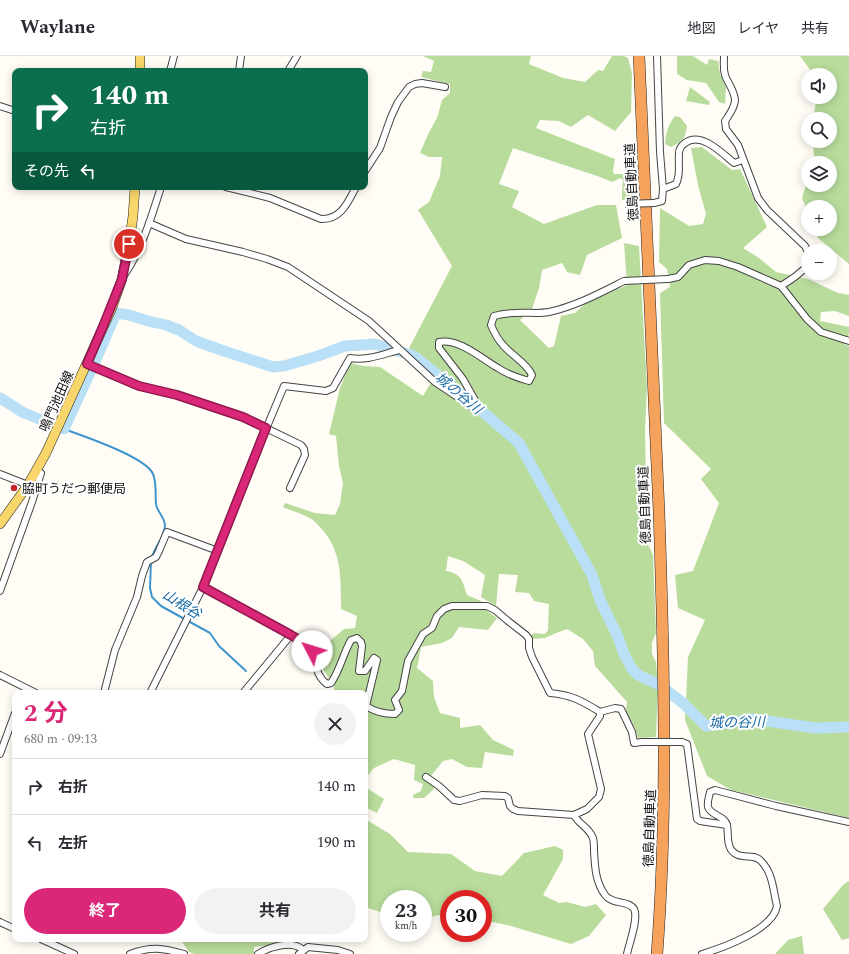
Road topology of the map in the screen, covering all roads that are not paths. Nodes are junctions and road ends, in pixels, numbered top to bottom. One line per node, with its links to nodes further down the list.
1 (140, 56): 8 (main road)
2 (174, 56): 9 (street)
3 (241, 56): 10 (street)
4 (297, 56): 11 (street)
5 (639, 56): 65 (highway, 徳島自動車道)
6 (657, 56): 17 (street)
7 (724, 56): 15 (street)
8 (140, 68)
9 (171, 68)
10 (239, 68)
11 (290, 68)
12 (445, 88): 16 (street)
13 (0, 106): 14 (street)
14 (12, 110)
15 (743, 160): 17 (street); 24 (street)
16 (368, 166)
17 (663, 189): 22 (street, bridge)
18 (135, 190): 26 (main road, 鳴門池田線)
19 (160, 190): 23 (street)
20 (240, 190): 21 (street)
21 (353, 190)
22 (625, 204)
23 (149, 223): 26 (street); 29 (street)
24 (803, 244)
25 (801, 273): 27 (street)
26 (122, 279): 30 (main road, 鳴門池田線)
27 (781, 286): 28 (street); 29 (street, bridge)
28 (849, 342)
29 (399, 350): 31 (street)
30 (87, 364): 31 (street); 32 (main road, 鳴門池田線)
31 (266, 428): 35 (street); 37 (street)
32 (36, 472): 34 (main road, 鳴門池田線); 39 (street)
33 (0, 474): 34 (street)
34 (28, 486): 36 (main road, 鳴門池田線)
35 (290, 488)
36 (0, 524)
37 (218, 550): 38 (street); 43 (street)
38 (203, 587): 40 (street); 44 (street)
39 (0, 591)
40 (291, 635): 45 (street); 46 (street)
41 (0, 675): 42 (street)
42 (24, 690)
43 (105, 690)
44 (152, 690)
45 (245, 690)
46 (368, 698)
47 (368, 707): 48 (street)
48 (600, 712): 52 (street); 54 (street, bridge)
49 (12, 721): 50 (street)
50 (0, 754)
51 (426, 777): 52 (street)
52 (574, 815): 64 (street)
53 (849, 822): 54 (street)
54 (727, 825): 66 (street)
55 (0, 922): 56 (street)
56 (12, 928)
57 (48, 942): 59 (street)
58 (301, 953): 62 (street); 63 (street)
59 (74, 954)
60 (130, 954): 61 (street)
61 (184, 954)
62 (258, 954)
63 (350, 954)
64 (627, 954)
65 (657, 954)
66 (702, 954)

